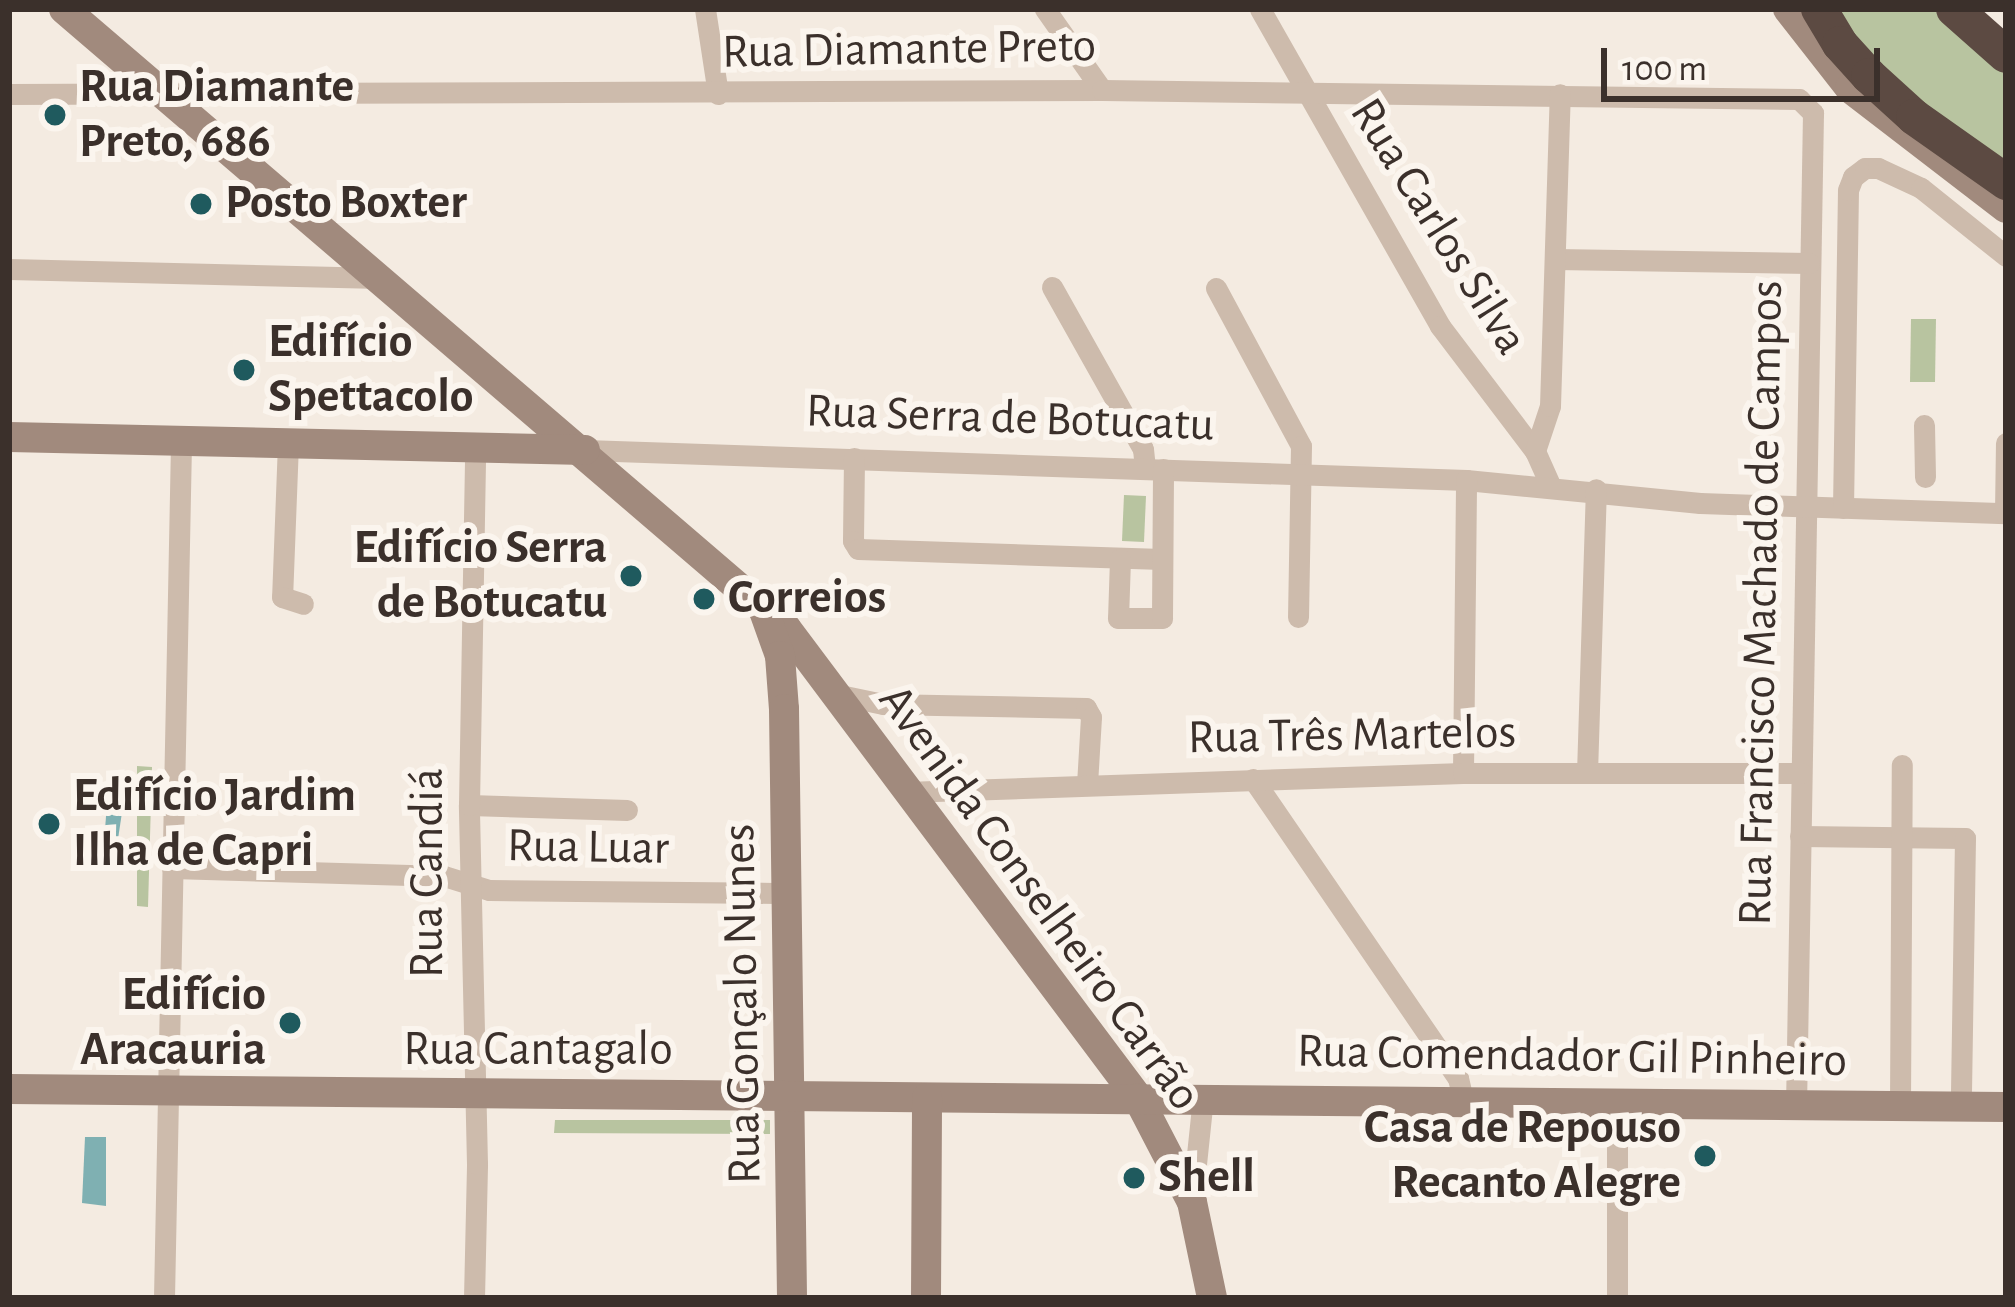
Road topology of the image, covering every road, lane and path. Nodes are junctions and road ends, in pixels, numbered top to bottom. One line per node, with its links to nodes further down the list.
1 (64, 9): 16 (main road, Avenida Conselheiro Carrão)
2 (705, 9): 14 (street)
3 (1045, 9): 11 (street)
4 (1260, 9): 12 (street, Rua Carlos Silva)
5 (1788, 9): 19 (main road)
6 (1819, 9): 18 (highway)
7 (1954, 9): 10 (highway)
8 (1977, 9): 9 (highway)
9 (2006, 35)
10 (2006, 55)
11 (1102, 90): 12 (street, Rua Diamante Preto); 14 (street, Rua Diamante Preto)
12 (1304, 92): 15 (street, Rua Diamante Preto); 34 (street, Rua Carlos Silva)
13 (9, 94): 16 (street, Rua Diamante Preto)
14 (718, 94): 16 (street, Rua Diamante Preto)
15 (1561, 94): 17 (street, Rua Diamante Preto); 21 (street)
16 (165, 95): 24 (main road, Avenida Conselheiro Carrão)
17 (1808, 104): 22 (street, Rua Francisco Machado de Campos)
18 (2006, 182)
19 (2006, 208)
20 (2006, 256): 43 (street)
21 (1555, 259): 22 (street); 34 (street)
22 (1809, 262): 42 (street, Rua Francisco Machado de Campos)
23 (9, 269): 24 (street)
24 (382, 278): 33 (main road, Avenida Conselheiro Carrão)
25 (1052, 287): 36 (street)
26 (1216, 288): 37 (street)
27 (1924, 424): 41 (street)
28 (9, 437): 29 (main road, Rua Serra de Botucatu)
29 (181, 441): 30 (main road, Rua Serra de Botucatu); 63 (street)
30 (288, 442): 32 (main road, Rua Serra de Botucatu); 48 (street)
31 (2006, 443): 44 (street)
32 (475, 447): 33 (main road, Rua Serra de Botucatu); 59 (street, Rua Candiá)
33 (585, 450): 35 (street, Rua Serra de Botucatu); 47 (main road, Avenida Conselheiro Carrão)
34 (1535, 451): 39 (street, Rua Carlos Silva)
35 (854, 458): 36 (street, Rua Serra de Botucatu); 45 (street)
36 (1154, 469): 37 (street, Rua Serra de Botucatu); 46 (street)
37 (1303, 474): 38 (street, Rua Serra de Botucatu); 49 (street)
38 (1466, 480): 39 (street, Rua Serra de Botucatu); 53 (street)
39 (1550, 485): 40 (street, Rua Serra de Botucatu)
40 (1596, 489): 42 (street, Rua Serra de Botucatu); 54 (street)
41 (1924, 492): 43 (street, Rua Serra de Botucatu); 44 (street, Rua Serra de Botucatu)
42 (1806, 508): 43 (street, Rua Serra de Botucatu); 55 (street, Rua Francisco Machado de Campos)
43 (1843, 508)
44 (2006, 513)
45 (1120, 559): 46 (street); 46 (street)
46 (1162, 560)
47 (758, 597): 50 (main road, Avenida Conselheiro Carrão); 51 (main road, Avenida Conselheiro Carrão)
48 (303, 604)
49 (1298, 617)
50 (835, 694): 51 (main road); 57 (street); 58 (main road, Avenida Conselheiro Carrão)
51 (784, 710): 65 (main road, Rua Gonçalo Nunes)
52 (1902, 765): 62 (street)
53 (1463, 773): 54 (street, Rua Três Martelos); 56 (street, Rua Três Martelos)
54 (1587, 773): 55 (street, Rua Três Martelos)
55 (1801, 773): 61 (street, Rua Francisco Machado de Campos)
56 (1253, 779): 57 (street, Rua Três Martelos); 73 (street)
57 (1087, 785): 58 (street, Rua Três Martelos)
58 (905, 792): 69 (main road, Avenida Conselheiro Carrão)
59 (469, 805): 60 (street); 64 (street, Rua Candiá)
60 (627, 810)
61 (1800, 836): 62 (street); 75 (street, Rua Francisco Machado de Campos)
62 (1901, 836): 76 (street); 77 (street)
63 (172, 868): 64 (street, Rua Luar); 67 (street)
64 (470, 884): 65 (street, Rua Luar); 68 (street, Rua Candiá)
65 (788, 893): 71 (main road, Rua Gonçalo Nunes)
66 (9, 1089): 67 (main road, Rua Cantagalo)
67 (168, 1092): 68 (main road, Rua Cantagalo); 80 (street)
68 (473, 1094): 71 (main road, Rua Cantagalo); 81 (street, Rua Candiá)
69 (1138, 1097): 70 (main road, Rua Comendador Gil Pinheiro); 72 (main road, Rua Cantagalo); 79 (main road, Avenida Conselheiro Carrão)
70 (1202, 1097): 73 (main road, Rua Comendador Gil Pinheiro); 79 (street, Avenida Conselheiro Carrão)
71 (788, 1098): 72 (main road, Rua Cantagalo); 82 (main road, Rua Gonçalo Nunes)
72 (927, 1098): 83 (main road)
73 (1463, 1100): 74 (main road, Rua Comendador Gil Pinheiro)
74 (1617, 1102): 75 (main road, Rua Comendador Gil Pinheiro); 85 (street)
75 (1796, 1105): 76 (main road, Rua Comendador Gil Pinheiro)
76 (1900, 1106): 77 (main road, Rua Comendador Gil Pinheiro)
77 (1960, 1107): 78 (main road, Rua Comendador Gil Pinheiro)
78 (2006, 1107)
79 (1192, 1202): 84 (main road, Avenida Conselheiro Carrão)
80 (164, 1298)
81 (474, 1298)
82 (791, 1298)
83 (926, 1298)
84 (1212, 1298)
85 (1617, 1298)

